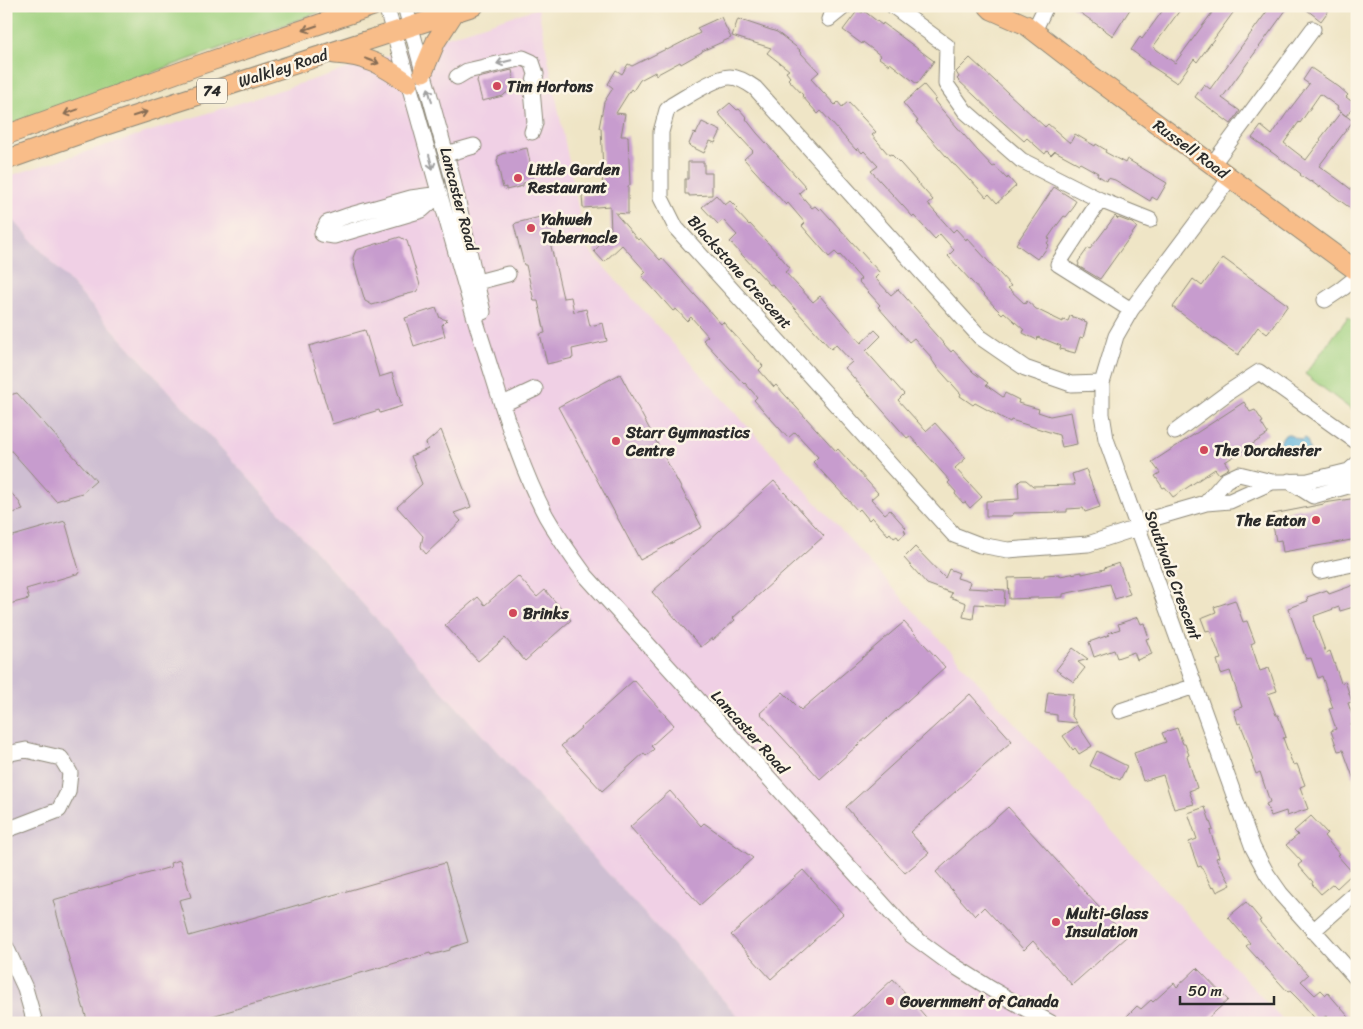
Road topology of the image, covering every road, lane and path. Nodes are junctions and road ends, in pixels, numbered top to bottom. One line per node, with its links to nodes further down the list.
1 (373, 6): 20 (main road, Walkley Road / 74, one-way to 20)
2 (386, 6): 13 (street, Lancaster Road)
3 (405, 6): 13 (street, Lancaster Road)
4 (474, 6): 10 (main road, Walkley Road / 74)
5 (845, 6): 11 (street)
6 (893, 6): 27 (street)
7 (988, 6): 12 (main road, Russell Road)
8 (1014, 6): 12 (main road, Russell Road)
9 (1046, 6): 12 (street)
10 (454, 13): 13 (main road, Walkley Road / 74); 16 (main road)
11 (829, 19)
12 (1030, 28): 24 (main road, Russell Road)
13 (402, 29): 15 (main road, Walkley Road / 74); 16 (street, Lancaster Road); 18 (street, Lancaster Road)
14 (1313, 29): 24 (street)
15 (329, 54): 18 (main road, one-way to 18); 23 (main road, Walkley Road / 74, one-way to 15)
16 (423, 72): 22 (street, Lancaster Road, one-way to 16)
17 (457, 77): 19 (street, one-way to 17)
18 (408, 83): 26 (street, Lancaster Road, one-way to 26)
19 (532, 132)
20 (6, 135)
21 (474, 146): 22 (street)
22 (446, 154): 32 (street, Lancaster Road)
23 (7, 160)
24 (1212, 165): 25 (main road, Russell Road)
25 (1230, 178): 29 (main road, Russell Road); 34 (street, Southvale Crescent)
26 (440, 194): 26 (street); 32 (street, Lancaster Road)
27 (1100, 200): 28 (street); 34 (street)
28 (1150, 220)
29 (1357, 271)
30 (508, 274): 32 (street)
31 (1357, 277): 33 (street)
32 (470, 283): 37 (street, Lancaster Road)
33 (1325, 300)
34 (1131, 310): 35 (street, Southvale Crescent)
35 (1102, 384): 43 (street, Southvale Crescent); 43 (street, Blackstone Crescent)
36 (535, 389): 37 (street)
37 (502, 402): 55 (street, Lancaster Road)
38 (1174, 432): 39 (street)
39 (1357, 442)
40 (1353, 468): 41 (street)
41 (1272, 482): 42 (street, Blackstone Crescent); 42 (street)
42 (1206, 503): 43 (street, Blackstone Crescent)
43 (1137, 528): 46 (street, Southvale Crescent)
44 (1357, 563): 45 (street)
45 (1320, 571)
46 (1195, 686): 47 (street); 51 (street, Southvale Crescent)
47 (1120, 711)
48 (6, 754): 49 (street)
49 (6, 830)
50 (1357, 892): 51 (street)
51 (1313, 931): 53 (street, Southvale Crescent)
52 (6, 947): 54 (street)
53 (1357, 979)
54 (35, 1023)
55 (1051, 1023)

